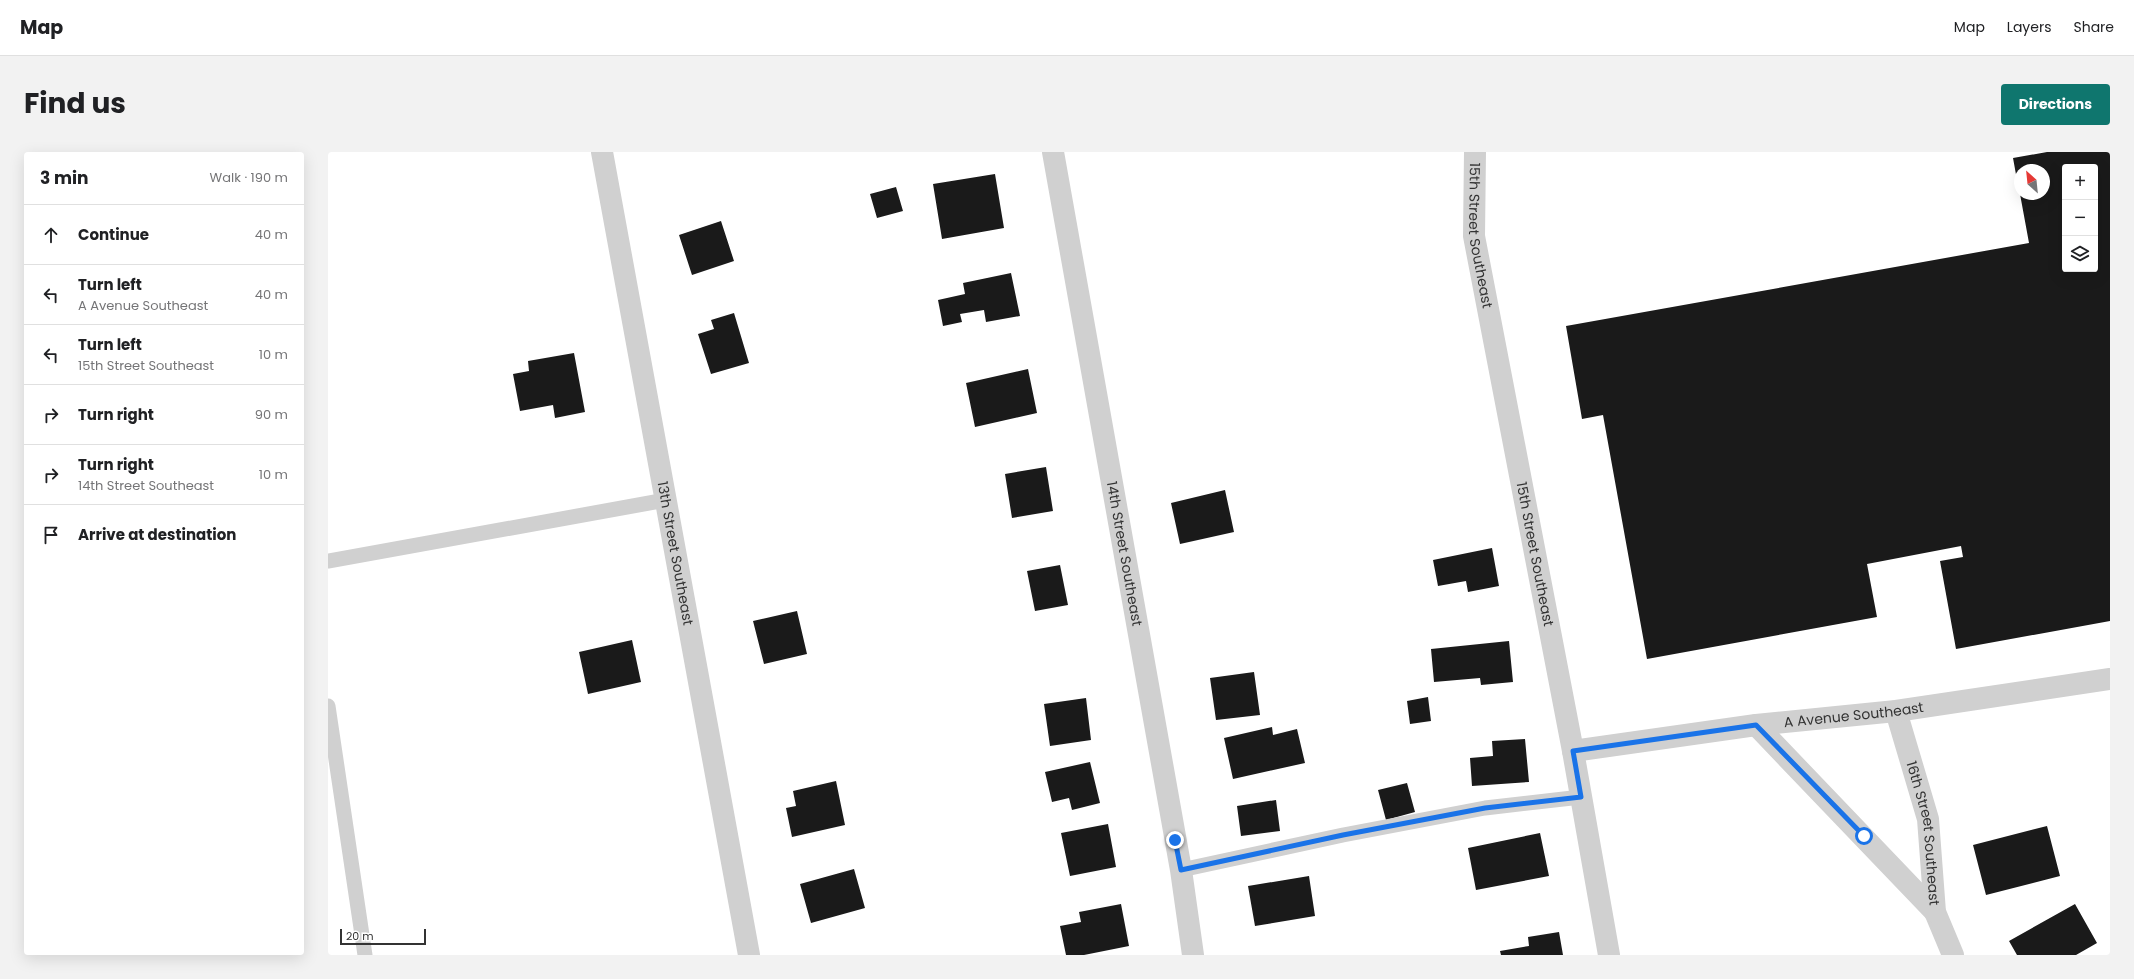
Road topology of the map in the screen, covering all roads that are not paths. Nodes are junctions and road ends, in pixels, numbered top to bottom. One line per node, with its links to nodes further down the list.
1 (602, 152): 4 (street, 13th Street Southeast)
2 (1053, 152): 12 (street, 14th Street Southeast)
3 (1475, 152): 10 (street, 15th Street Southeast)
4 (666, 500): 5 (lane); 15 (street, 13th Street Southeast)
5 (328, 561)
6 (2110, 679): 8 (street, A Avenue Southeast)
7 (328, 706): 14 (lane)
8 (1896, 711): 9 (street, A Avenue Southeast); 13 (street, 16th Street Southeast)
9 (1756, 725): 10 (street, A Avenue Southeast); 13 (street)
10 (1573, 751): 11 (street, 15th Street Southeast)
11 (1581, 797): 12 (lane); 17 (street, 15th Street Southeast)
12 (1181, 870): 16 (street, 14th Street Southeast)
13 (1935, 912): 18 (street, 16th Street Southeast)
14 (365, 955)
15 (749, 955)
16 (1193, 955)
17 (1609, 955)
18 (1953, 955)

